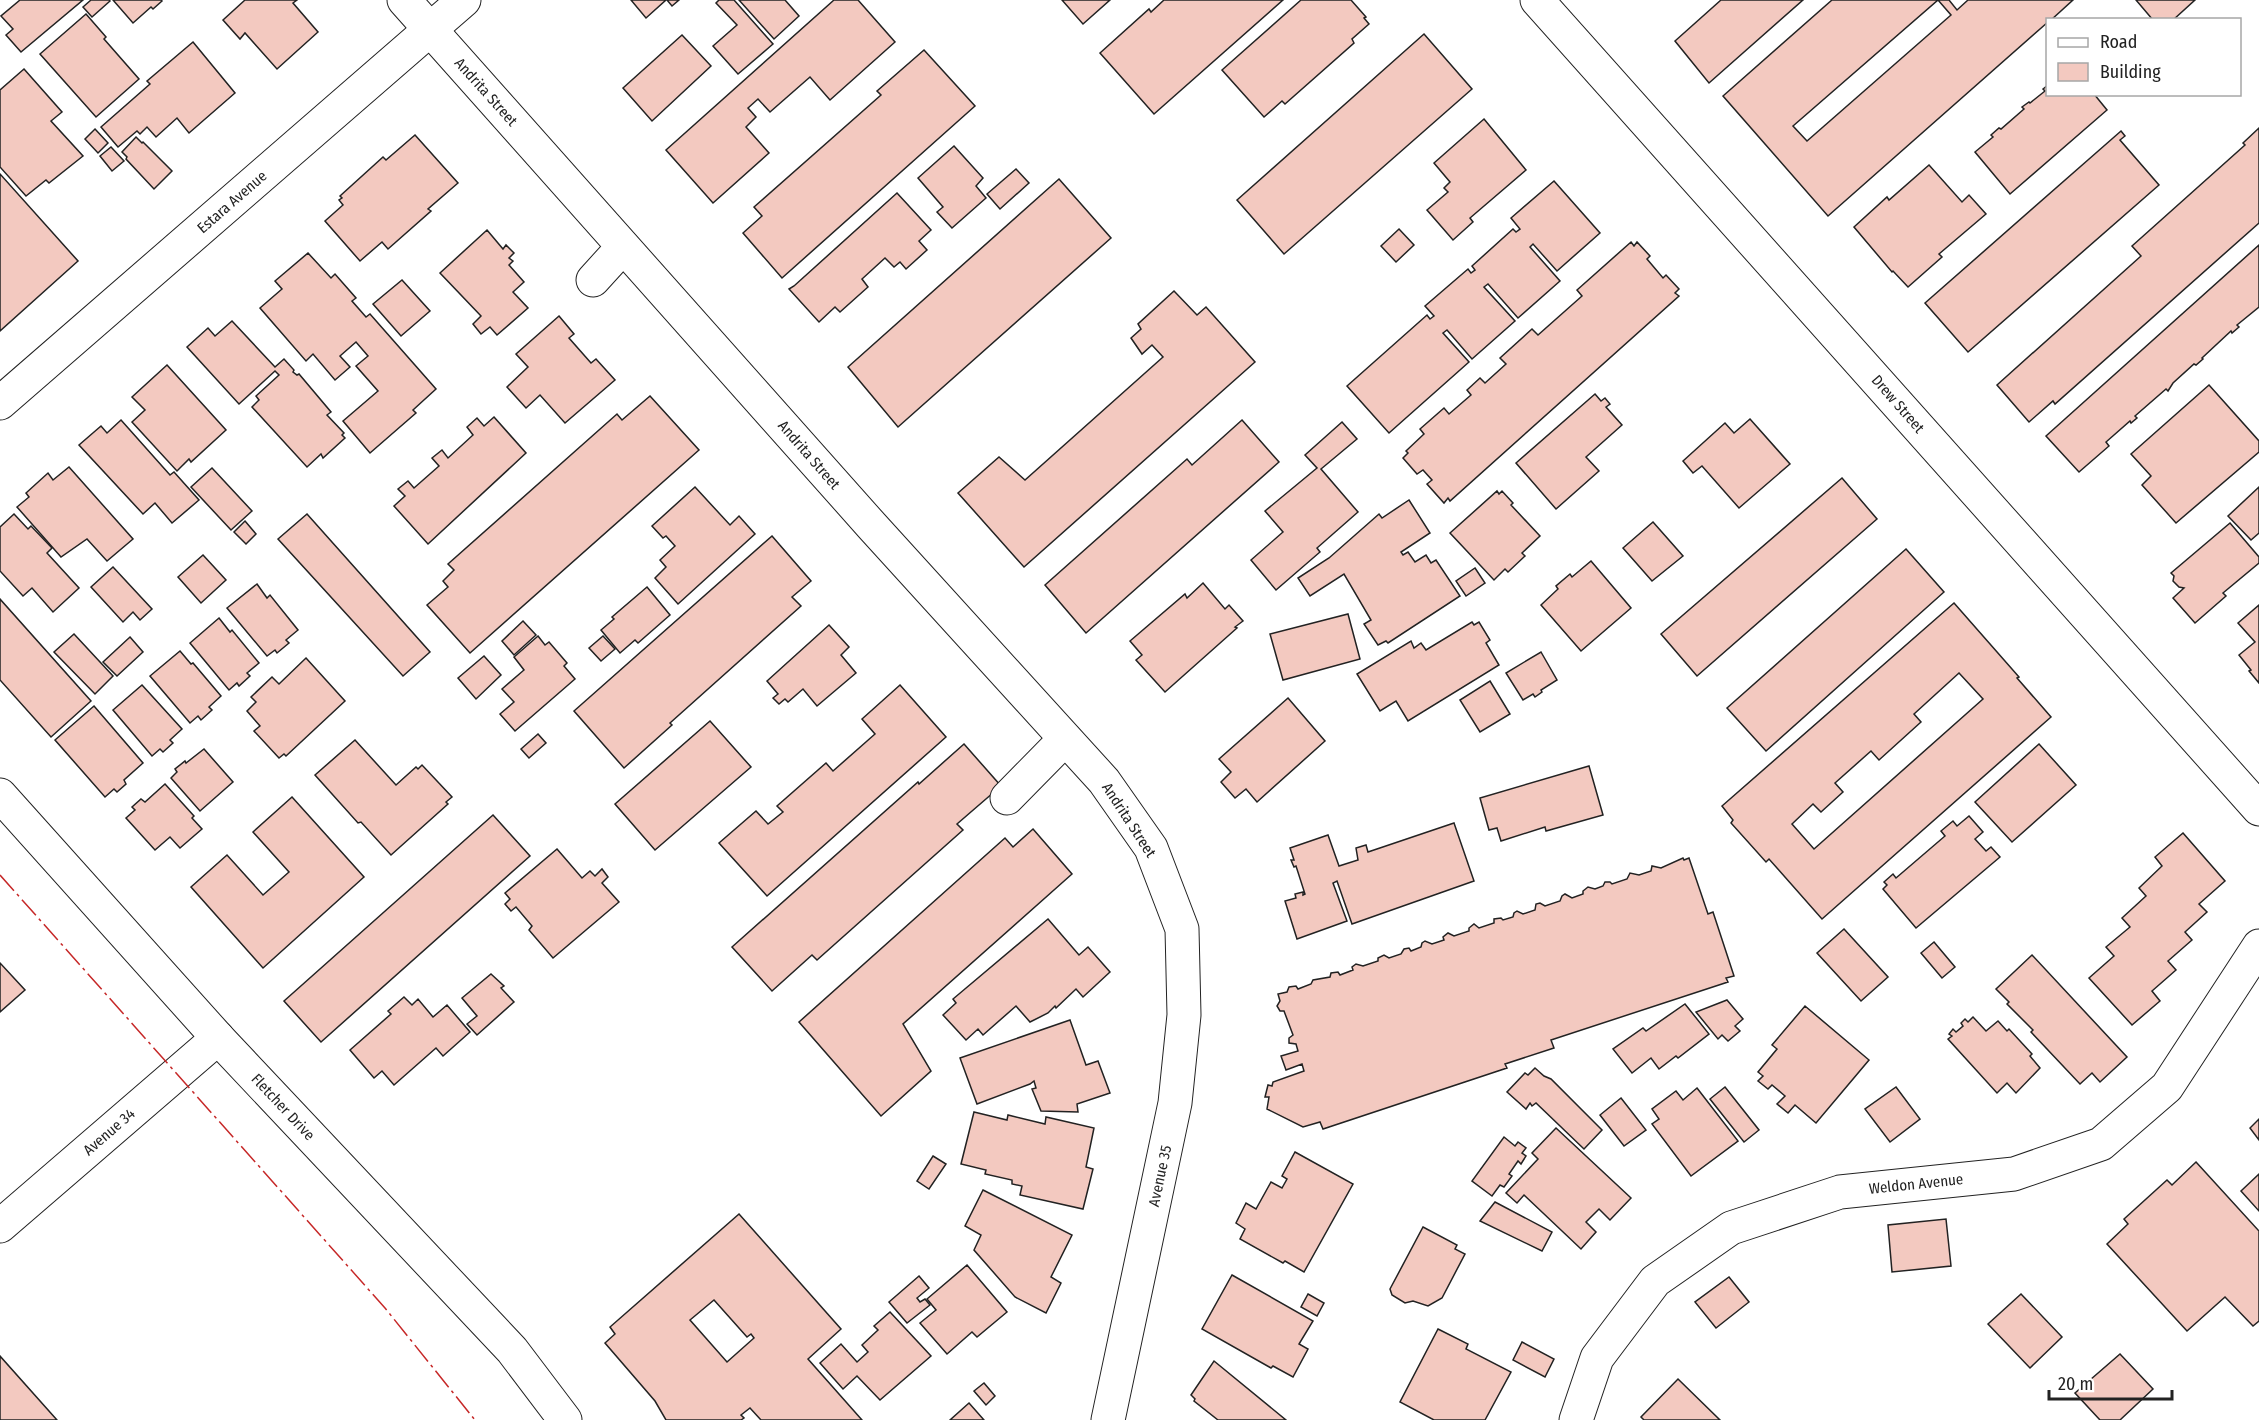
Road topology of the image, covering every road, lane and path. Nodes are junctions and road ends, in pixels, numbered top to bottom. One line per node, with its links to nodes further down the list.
1 (404, 0): 4 (street, Andrita Street)
2 (464, 0): 4 (street, Estara Avenue)
3 (1537, 0): 11 (street, Drew Street)
4 (431, 30): 5 (street, Andrita Street); 7 (street, Estara Avenue)
5 (623, 247): 6 (street); 8 (street, Andrita Street)
6 (593, 280)
7 (0, 402)
8 (1065, 739): 10 (street); 12 (street, Andrita Street)
9 (0, 795): 14 (street, Fletcher Drive)
10 (1007, 798)
11 (2259, 809)
12 (1182, 929): 17 (street, Avenue 35)
13 (2259, 946): 18 (street, Weldon Avenue)
14 (218, 1038): 15 (street, Avenue 34); 16 (street, Fletcher Drive)
15 (0, 1226)
16 (565, 1420)
17 (1108, 1420)
18 (1576, 1420)

